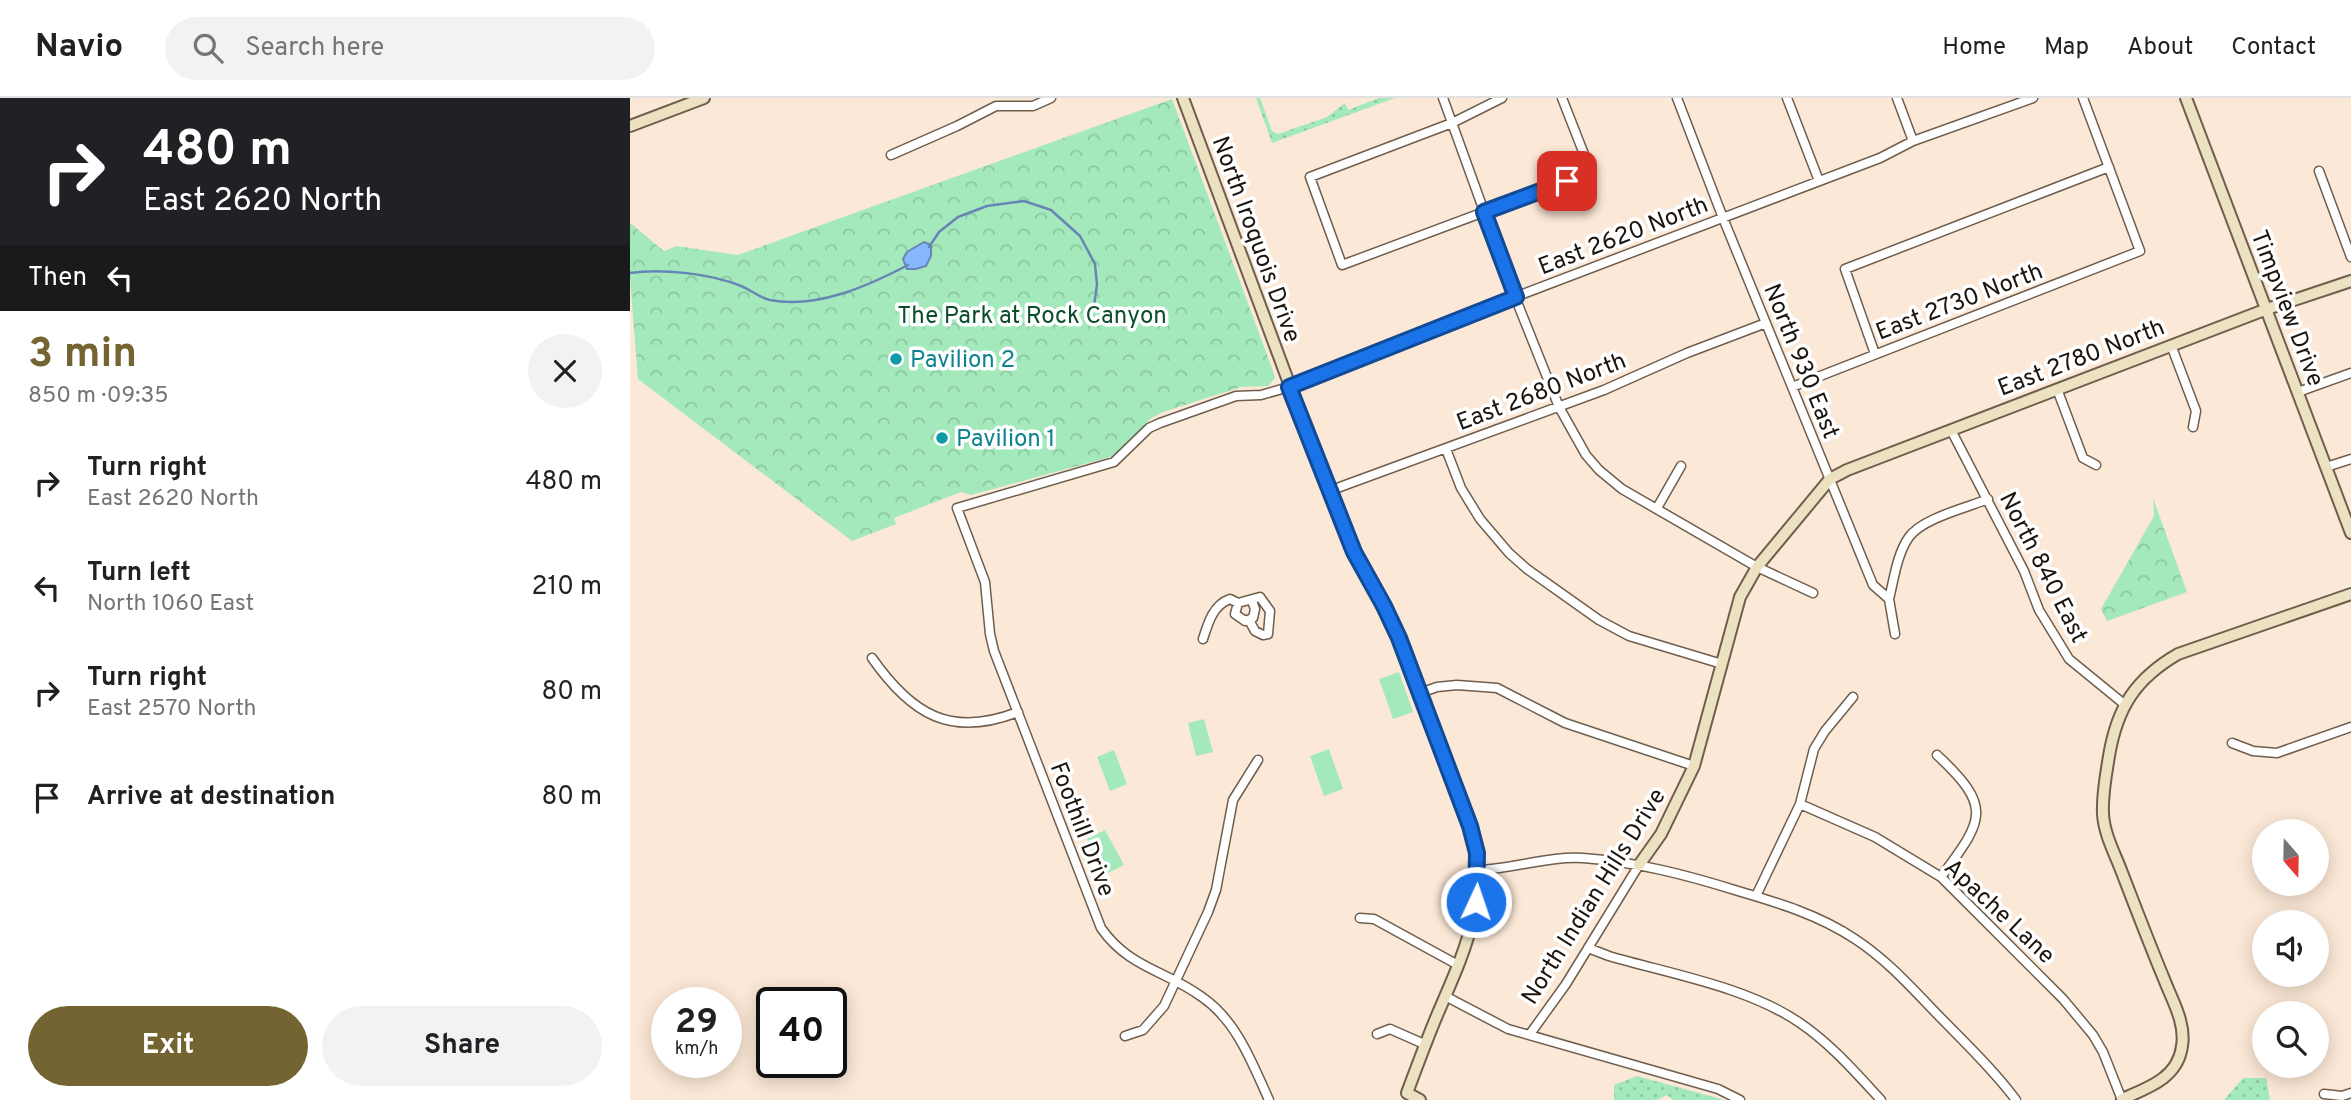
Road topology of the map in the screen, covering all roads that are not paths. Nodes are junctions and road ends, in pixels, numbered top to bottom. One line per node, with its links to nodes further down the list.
1 (704, 98): 13 (street)
2 (1051, 98): 17 (street)
3 (1183, 98): 31 (street, North Iroquois Drive)
4 (1443, 98): 14 (street)
5 (1502, 98): 14 (street)
6 (1562, 98): 21 (street)
7 (1677, 98): 22 (street, North 930 East)
8 (1787, 98): 20 (street)
9 (1897, 98): 16 (street)
10 (2033, 98): 16 (street, East 2620 North)
11 (2083, 98): 18 (street)
12 (2186, 98): 26 (street, Timpview Drive)
13 (678, 102): 15 (street)
14 (1452, 123): 21 (street); 21 (street)
15 (630, 126)
16 (1913, 141): 20 (street, East 2620 North)
17 (891, 155)
18 (2109, 167): 29 (street, East 2730 North); 29 (street)
19 (2319, 172): 23 (street)
20 (1819, 181): 22 (street, East 2620 North)
21 (1484, 212): 25 (street)
22 (1723, 218): 25 (street, East 2620 North); 27 (street, North 930 East)
23 (2351, 257)
24 (2351, 281): 26 (street, East 2780 North)
25 (1516, 297): 31 (street, East 2620 North); 35 (street)
26 (2267, 309): 28 (street, East 2780 North); 34 (street, Timpview Drive)
27 (1766, 323): 32 (street, North 930 East); 35 (street, East 2680 North)
28 (2171, 345): 33 (street, East 2780 North); 36 (street)
29 (1875, 354): 32 (street, East 2730 North)
30 (2351, 373): 34 (street)
31 (1289, 387): 44 (street, North Iroquois Drive); 46 (street, East 2620 North)
32 (1792, 387): 43 (street, North 930 East)
33 (2057, 389): 37 (street, East 2780 North); 40 (street)
34 (2298, 392): 42 (street, Timpview Drive)
35 (1559, 407): 38 (street, East 2680 North); 47 (street)
36 (2193, 427)
37 (1951, 430): 43 (street, East 2780 North); 45 (street, North 840 East)
38 (1446, 449): 44 (street, East 2680 North); 59 (street)
39 (2351, 458): 42 (street)
40 (2096, 465)
41 (1681, 466): 47 (street)
42 (2326, 467): 48 (street, Timpview Drive)
43 (1830, 479): 49 (street, North Indian Hills Drive); 52 (street, North 930 East)
44 (1329, 491): 60 (street, North Iroquois Drive)
45 (1987, 499): 52 (street); 62 (street, North 840 East)
46 (957, 508): 63 (street, Foothill Drive)
47 (1657, 508): 49 (street)
48 (2351, 533)
49 (1757, 567): 50 (street); 59 (street, North Indian Hills Drive)
50 (1813, 593)
51 (2351, 594): 62 (street)
52 (1889, 599): 56 (street, North 930 East)
53 (1252, 601): 54 (street); 55 (street); 55 (street)
54 (1238, 603): 55 (street); 57 (street)
55 (1249, 620)
56 (1895, 634)
57 (1203, 639)
58 (872, 658): 63 (street)
59 (1722, 664): 68 (street, North Indian Hills Drive)
60 (1420, 693): 68 (street); 71 (street, North Iroquois Drive)
61 (1853, 697): 69 (street)
62 (2124, 704): 91 (street)
63 (1018, 712): 77 (street, Foothill Drive)
64 (2351, 727): 65 (street)
65 (2232, 743)
66 (1937, 755): 72 (street)
67 (1258, 760): 77 (street)
68 (1694, 766): 70 (street, North Indian Hills Drive)
69 (1800, 804): 72 (street, Apache Lane); 73 (street)
70 (1639, 865): 71 (street); 73 (street); 75 (street, North Indian Hills Drive)
71 (1478, 870): 76 (street, North Iroquois Drive)
72 (1941, 877): 91 (street, Apache Lane)
73 (1756, 896): 90 (street)
74 (1360, 918): 76 (street)
75 (1588, 948): 80 (street, North Indian Hills Drive); 89 (street)
76 (1458, 965): 78 (street, North Iroquois Drive)
77 (1176, 981): 81 (street); 86 (street, Foothill Drive)
78 (1445, 996): 80 (street); 82 (street, North Iroquois Drive)
79 (1377, 1034): 82 (street)
80 (1530, 1034): 88 (street)
81 (1125, 1036)
82 (1424, 1044): 85 (street, North Iroquois Drive)
83 (2351, 1093): 84 (street)
84 (2324, 1094)
85 (1406, 1097): 87 (street)
86 (1269, 1100)
87 (1420, 1100)
88 (1740, 1100)
89 (1881, 1100)
90 (2015, 1100)
91 (2121, 1100)

